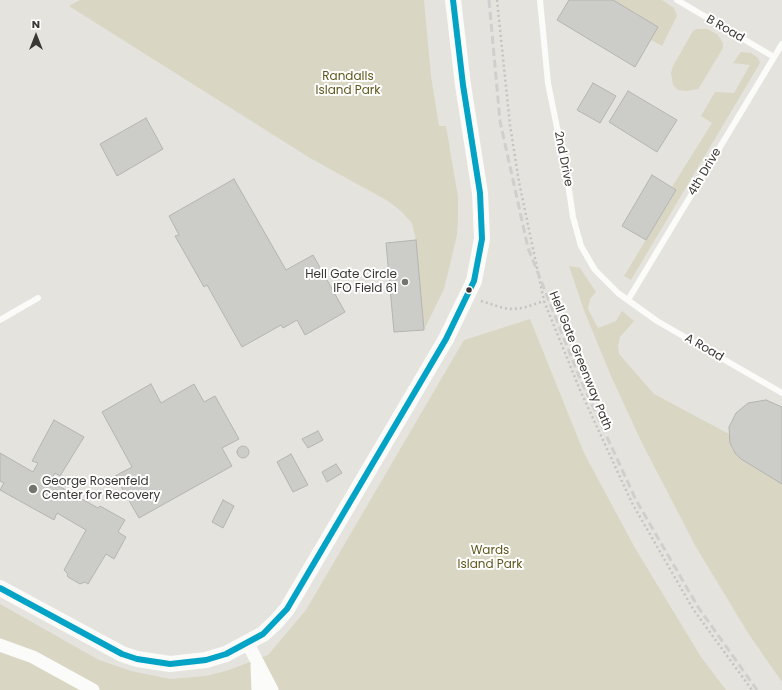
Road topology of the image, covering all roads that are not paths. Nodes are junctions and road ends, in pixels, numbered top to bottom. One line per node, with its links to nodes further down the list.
1 (453, 0): 11 (street)
2 (540, 0): 7 (lane, 2nd Drive)
3 (677, 0): 5 (lane, B Road)
4 (782, 44): 5 (lane, 4th Drive)
5 (774, 57): 7 (lane, 4th Drive)
6 (38, 298): 8 (lane)
7 (628, 300): 9 (lane, A Road)
8 (0, 320)
9 (782, 393)
10 (0, 588): 11 (street)
11 (248, 644): 13 (street)
12 (0, 645): 14 (street)
13 (257, 664): 15 (street); 16 (street)
14 (93, 690)
15 (258, 690)
16 (272, 690)

